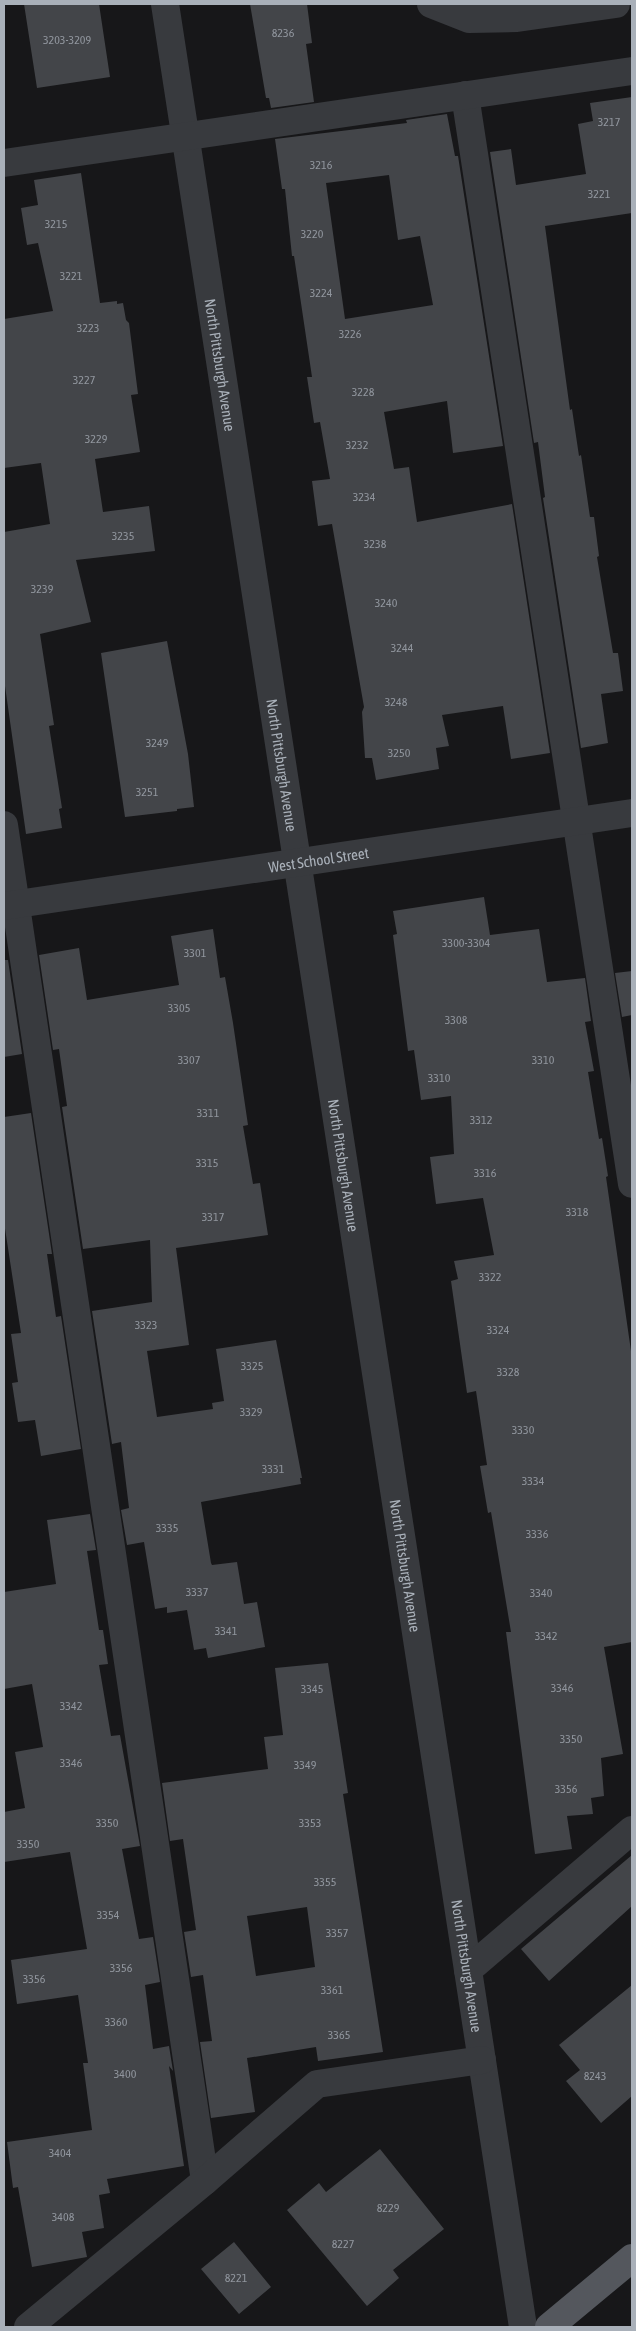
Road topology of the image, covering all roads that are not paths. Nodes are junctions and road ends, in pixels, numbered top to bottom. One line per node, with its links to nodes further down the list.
1 (165, 4): 6 (street, North Pittsburgh Avenue)
2 (431, 4): 3 (street)
3 (616, 4)
4 (632, 70): 5 (street)
5 (465, 95): 6 (street); 9 (street)
6 (186, 136): 7 (street); 11 (street, North Pittsburgh Avenue)
7 (4, 163)
8 (632, 813): 9 (street, West School Street)
9 (577, 821): 11 (street, West School Street); 13 (street)
10 (4, 825): 12 (street)
11 (297, 863): 12 (street, West School Street); 15 (street, North Pittsburgh Avenue)
12 (10, 905): 17 (street)
13 (632, 1184)
14 (632, 1830): 15 (street)
15 (468, 1970): 16 (street, North Pittsburgh Avenue)
16 (482, 2060): 17 (street); 20 (street, North Pittsburgh Avenue)
17 (205, 2181): 19 (street)
18 (632, 2258): 21 (main road)
19 (28, 2327)
20 (523, 2327)
21 (548, 2327)

